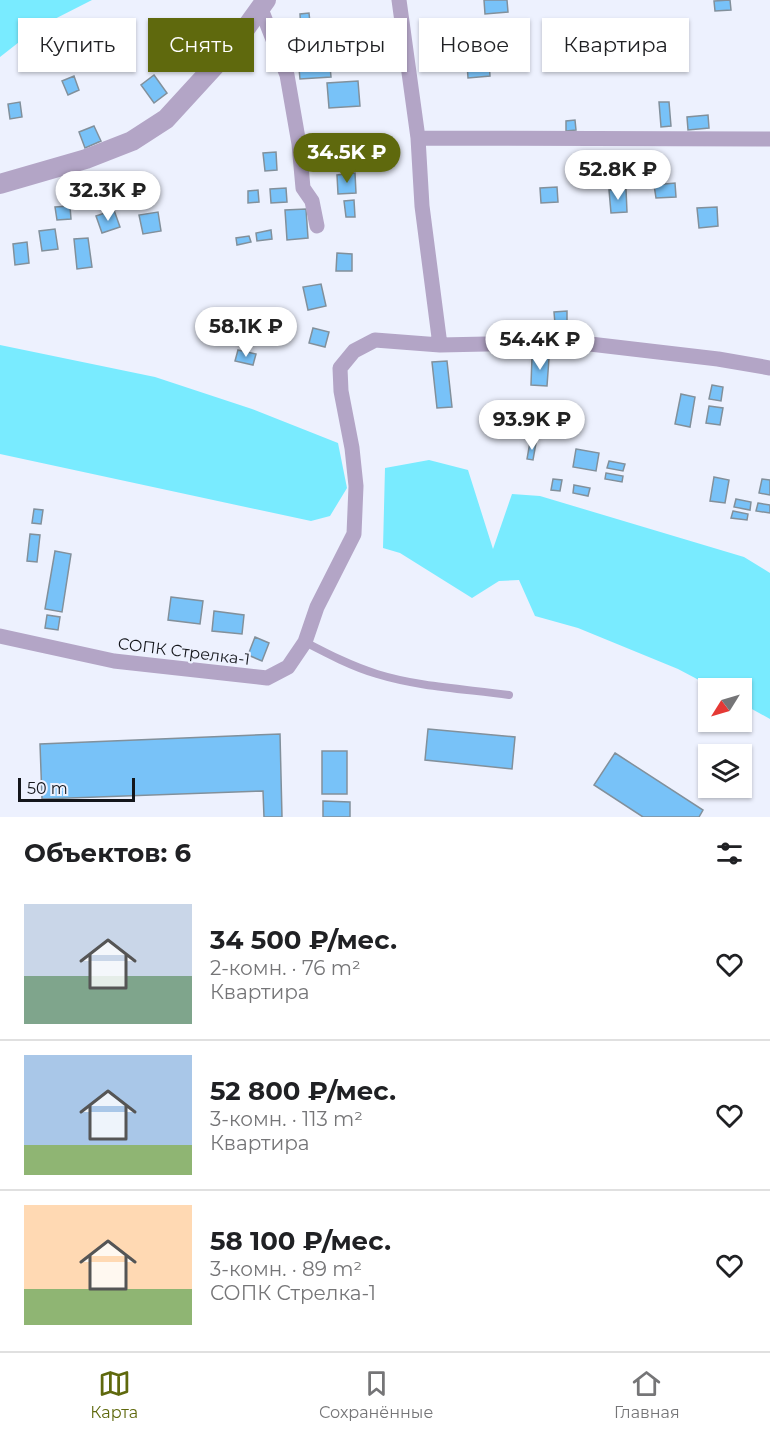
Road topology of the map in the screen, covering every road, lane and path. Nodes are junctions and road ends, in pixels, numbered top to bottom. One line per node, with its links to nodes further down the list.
1 (399, 0): 3 (street)
2 (264, 4): 5 (street); 6 (street)
3 (418, 138): 4 (street); 7 (street)
4 (770, 139)
5 (0, 184)
6 (317, 226)
7 (440, 345): 8 (street, СОПК Стрелка-1); 10 (street, СОПК Стрелка-1)
8 (770, 368)
9 (0, 636): 10 (street, СОПК Стрелка-1)
10 (304, 642): 11 (lane)
11 (509, 695)

